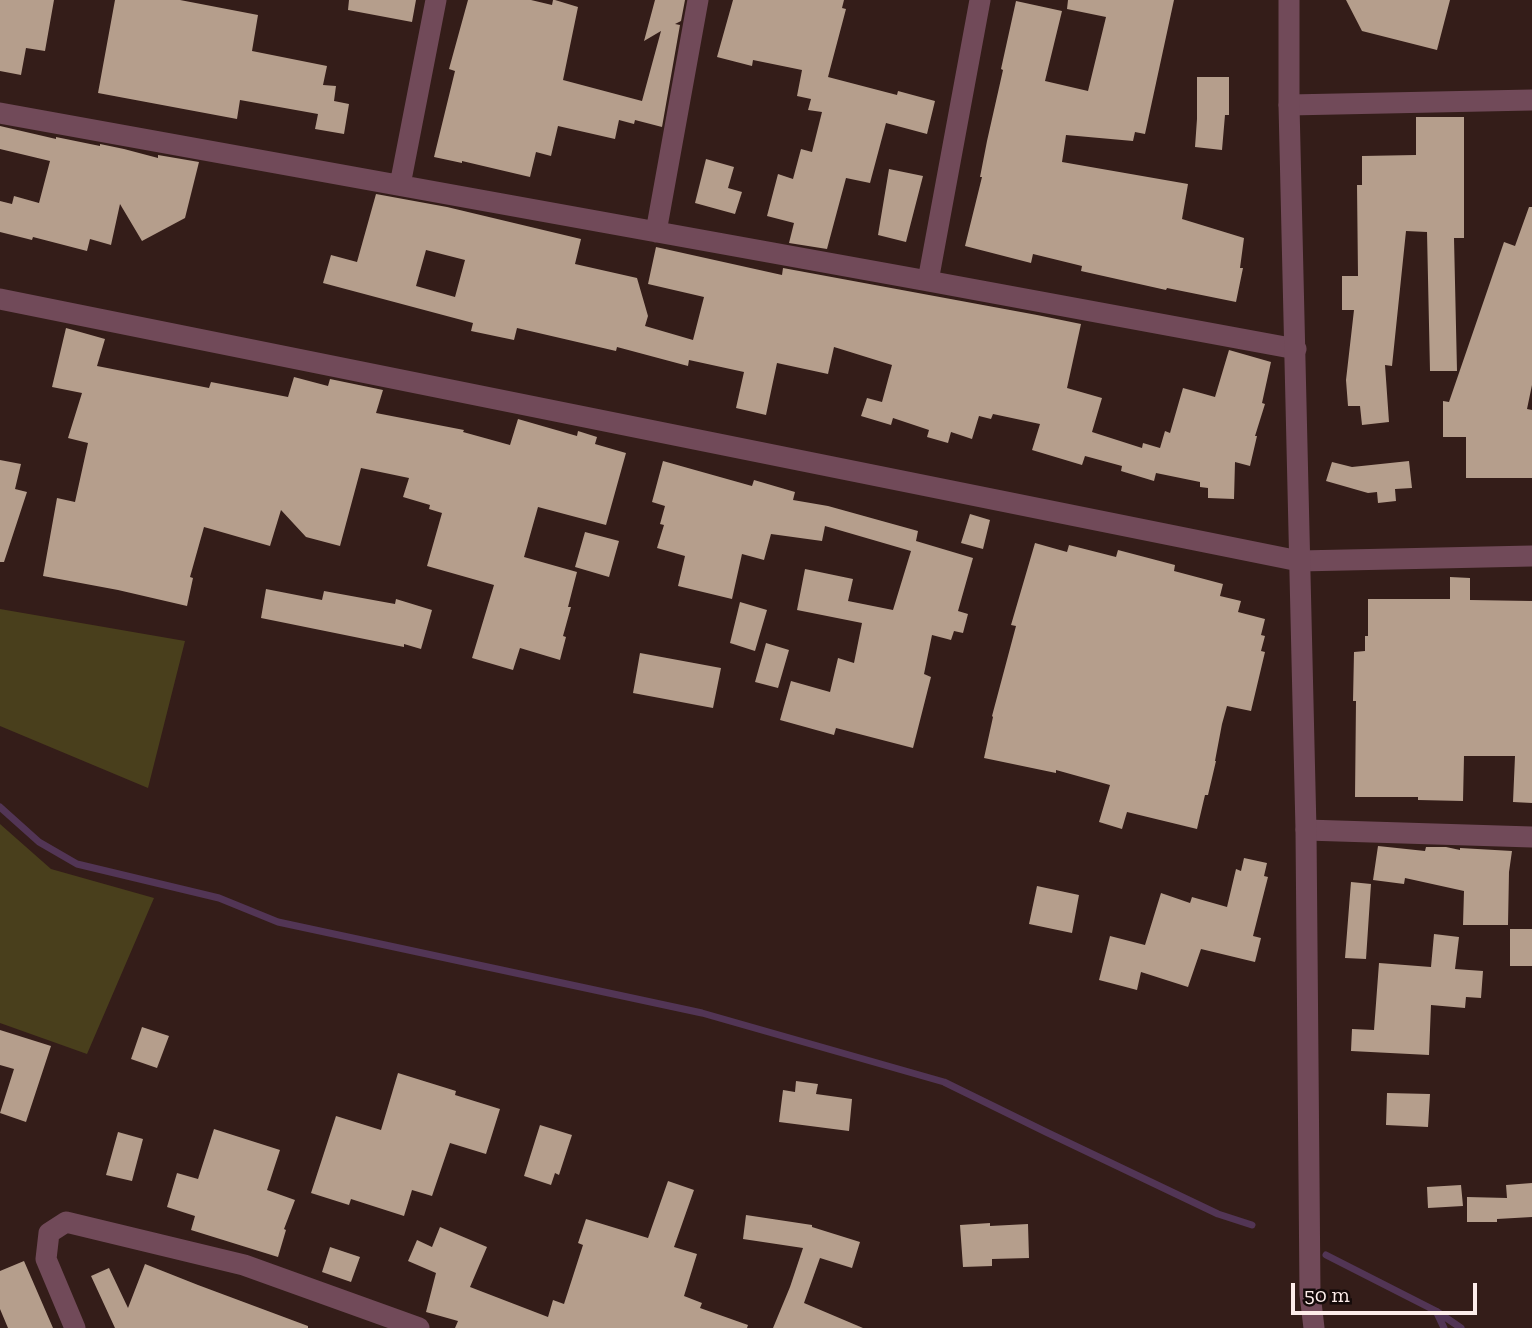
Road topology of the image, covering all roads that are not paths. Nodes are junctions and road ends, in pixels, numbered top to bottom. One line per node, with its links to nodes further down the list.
1 (436, 0): 8 (street)
2 (698, 0): 9 (street)
3 (980, 0): 10 (street)
4 (1289, 0): 6 (street)
5 (1532, 100): 6 (street)
6 (1289, 105): 12 (street)
7 (0, 113): 8 (street)
8 (400, 185): 9 (street)
9 (656, 232): 10 (street)
10 (928, 281): 12 (street)
11 (0, 299): 14 (street)
12 (1296, 349): 14 (street)
13 (1532, 556): 14 (street)
14 (1299, 561): 15 (street)
15 (1306, 830): 16 (street); 19 (street)
16 (1532, 837)
17 (75, 1328): 18 (street)
18 (419, 1328)
19 (1314, 1328)

